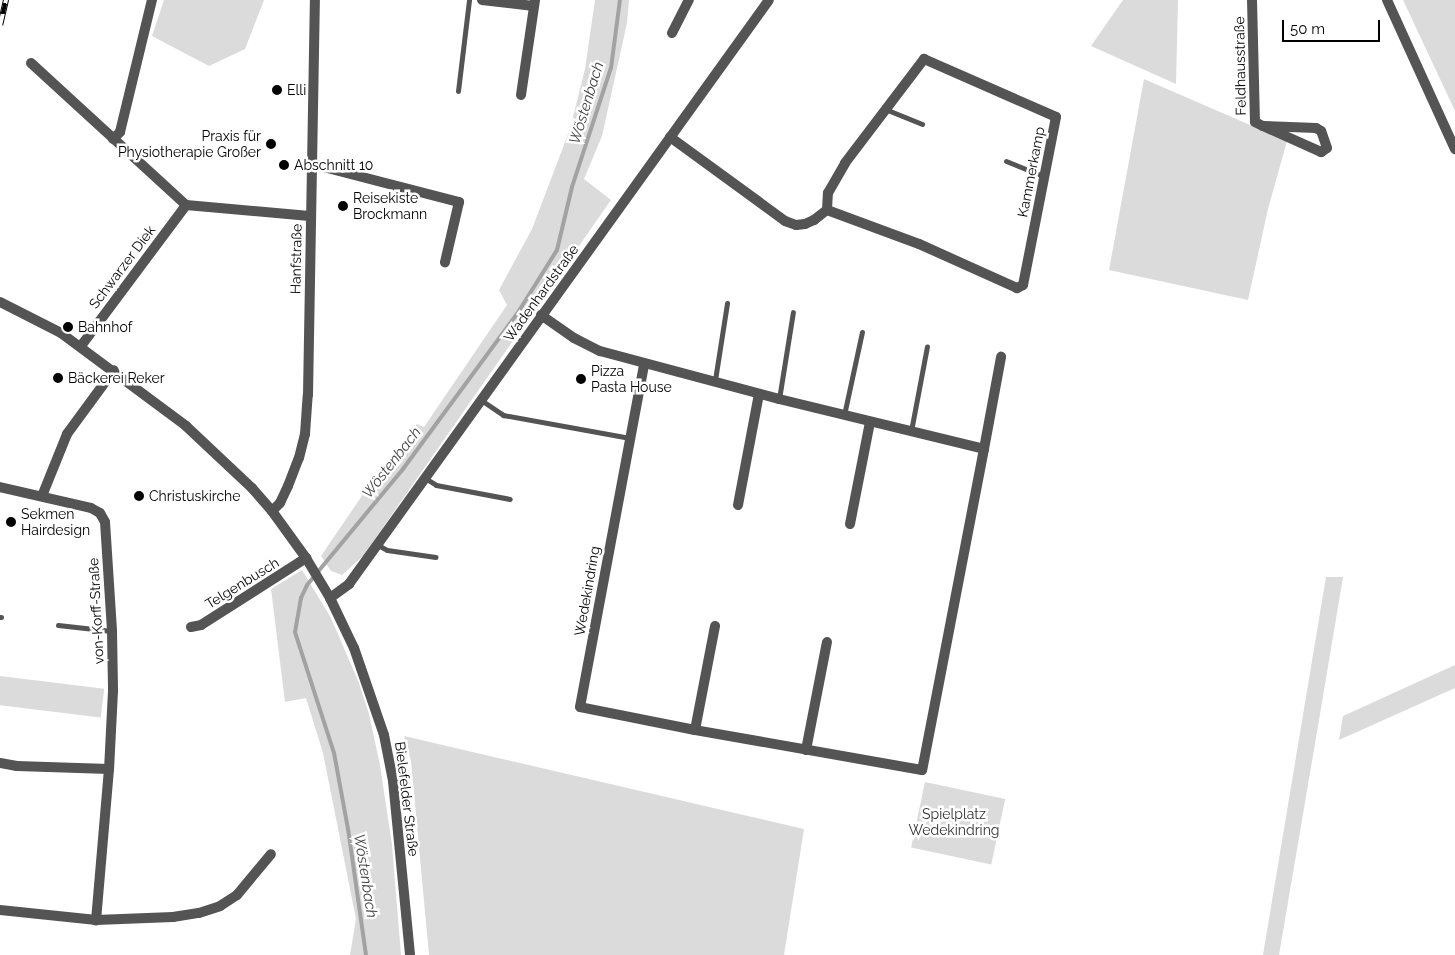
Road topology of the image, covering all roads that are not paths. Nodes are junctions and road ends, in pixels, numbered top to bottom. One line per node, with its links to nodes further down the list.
1 (152, 0): 18 (street)
2 (315, 0): 21 (street, Hanfstraße)
3 (469, 0): 12 (lane)
4 (482, 0): 9 (street)
5 (689, 0): 10 (street)
6 (769, 0): 17 (street, Wadenhardstraße)
7 (1252, 0): 16 (street, Feldhausstraße)
8 (1387, 0): 19 (street)
9 (535, 3): 13 (street)
10 (672, 33)
11 (31, 63): 18 (street)
12 (458, 91)
13 (521, 95)
14 (885, 109): 15 (lane); 22 (street, Kammerkamp); 24 (street, Kammerkamp)
15 (922, 124)
16 (1263, 126): 16 (street, Feldhausstraße)
17 (670, 137): 24 (street); 30 (street, Wadenhardstraße)
18 (113, 139): 23 (street)
19 (1455, 149)
20 (1006, 160): 22 (lane)
21 (312, 164): 25 (street, Hanfstraße); 26 (street)
22 (1043, 176): 24 (street, Kammerkamp)
23 (186, 205): 25 (street); 32 (street, Schwarzer Diek)
24 (827, 210)
25 (310, 216): 51 (street, Hanfstraße)
26 (445, 262)
27 (0, 302): 32 (street, Bielefelder Straße)
28 (727, 303): 37 (lane)
29 (793, 312): 39 (lane)
30 (541, 315): 35 (street); 40 (street, Wadenhardstraße)
31 (862, 332): 41 (lane)
32 (81, 346): 36 (street, Bielefelder Straße)
33 (927, 346): 43 (lane)
34 (1001, 357): 45 (street, Wedekindring)
35 (644, 364): 37 (street); 44 (street, Wedekindring)
36 (114, 370): 48 (street); 51 (street, Bielefelder Straße)
37 (715, 380): 38 (street)
38 (759, 394): 39 (street); 50 (street)
39 (779, 399): 41 (street)
40 (481, 400): 44 (lane); 46 (street, Wadenhardstraße)
41 (844, 415): 42 (street)
42 (870, 422): 43 (street); 52 (street)
43 (911, 431): 45 (street)
44 (630, 438): 62 (street, Wedekindring)
45 (984, 450): 63 (street, Wedekindring)
46 (425, 478): 49 (lane); 53 (street, Wadenhardstraße)
47 (0, 487): 48 (street, von-Korff-Straße)
48 (42, 496): 60 (street, von-Korff-Straße)
49 (510, 498)
50 (738, 505)
51 (272, 511): 55 (street, Bielefelder Straße)
52 (850, 524)
53 (377, 544): 54 (lane); 56 (street, Wadenhardstraße)
54 (435, 557)
55 (306, 558): 56 (street, Bielefelder Straße); 59 (street, Telgenbusch)
56 (330, 598): 69 (street, Bielefelder Straße)
57 (58, 625): 60 (lane)
58 (714, 626): 62 (street)
59 (191, 627)
60 (112, 630): 65 (street, von-Korff-Straße)
61 (827, 642): 63 (street)
62 (695, 730): 63 (street, Wedekindring)
63 (806, 750)
64 (0, 763): 65 (street)
65 (109, 769): 68 (street, von-Korff-Straße)
66 (271, 854): 68 (street)
67 (0, 910): 68 (street)
68 (96, 920)
69 (410, 955)

